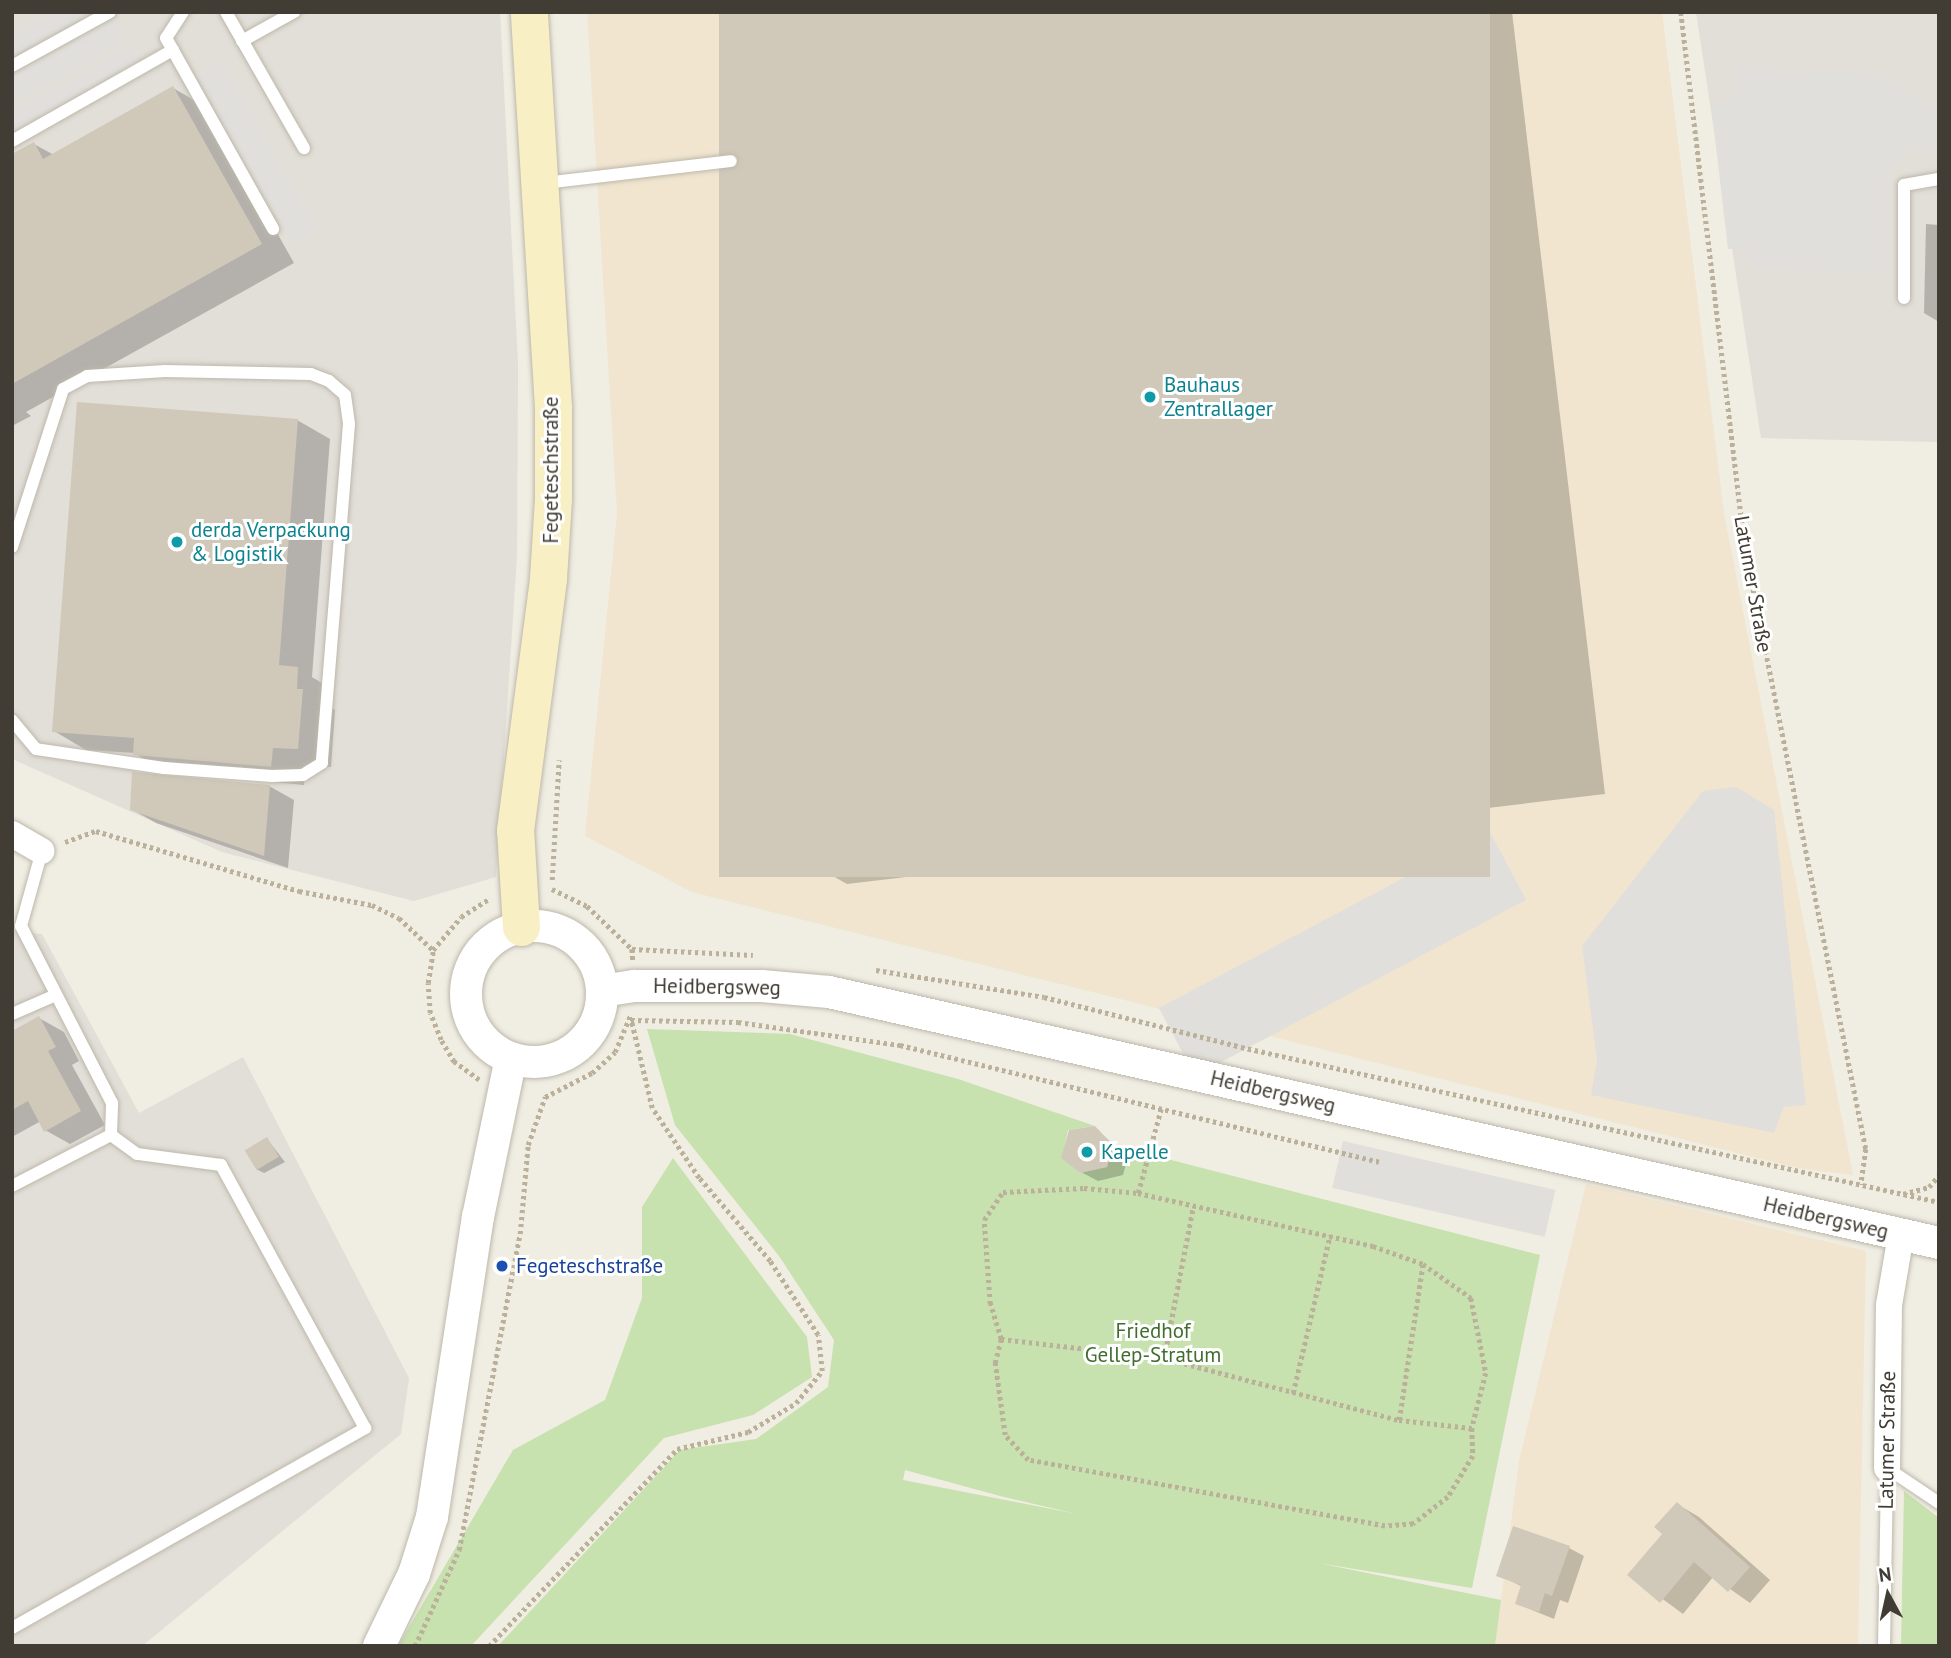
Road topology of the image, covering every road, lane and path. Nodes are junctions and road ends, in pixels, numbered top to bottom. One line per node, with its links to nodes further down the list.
1 (110, 12): 9 (lane)
2 (183, 12): 8 (lane)
3 (226, 12): 7 (lane)
4 (294, 12): 7 (lane)
5 (529, 12): 14 (main road, Fegeteschstraße)
6 (1681, 12): 37 (path, Latumer Straße)
7 (242, 41): 11 (lane)
8 (173, 50): 10 (lane); 15 (lane)
9 (12, 66)
10 (12, 141)
11 (304, 148)
12 (731, 160): 14 (lane)
13 (1939, 178): 16 (lane)
14 (540, 183): 21 (main road, Fegeteschstraße)
15 (274, 229)
16 (1904, 298)
17 (12, 547): 18 (lane)
18 (12, 720)
19 (12, 834): 20 (street)
20 (41, 851): 23 (path); 26 (lane)
21 (530, 903): 23 (path); 25 (street); 30 (street)
22 (632, 949): 24 (path)
23 (433, 950): 31 (path)
24 (635, 986): 25 (street, Heidbergsweg); 28 (path); 44 (street, Heidbergsweg)
25 (602, 991): 30 (street)
26 (56, 995): 27 (lane); 34 (lane)
27 (12, 1014)
28 (631, 1020): 32 (path); 33 (path); 57 (path)
29 (1241, 1048): 37 (path)
30 (511, 1058): 31 (street)
31 (503, 1091): 32 (path); 55 (street)
32 (545, 1097): 56 (path)
33 (1161, 1109): 35 (path); 39 (path)
34 (111, 1135): 38 (lane); 54 (lane)
35 (1379, 1162)
36 (1939, 1175): 40 (path)
37 (1861, 1185): 40 (path)
38 (12, 1186)
39 (1138, 1193): 42 (path); 47 (path)
40 (1902, 1194): 41 (path)
41 (1939, 1202)
42 (1193, 1208): 43 (path); 48 (path)
43 (1330, 1235): 46 (path); 49 (path)
44 (1901, 1235): 45 (street, Heidbergsweg); 52 (street, Latumer Straße)
45 (1939, 1243)
46 (1423, 1264): 50 (path); 51 (path)
47 (1001, 1339): 48 (path); 51 (path)
48 (1164, 1358): 49 (path)
49 (1293, 1393): 50 (path)
50 (1399, 1420): 51 (path)
51 (1472, 1428)
52 (1886, 1468): 53 (lane); 58 (lane, Latumer Straße)
53 (1939, 1503)
54 (12, 1629)
55 (379, 1646)
56 (415, 1646)
57 (489, 1646)
58 (1884, 1646)

